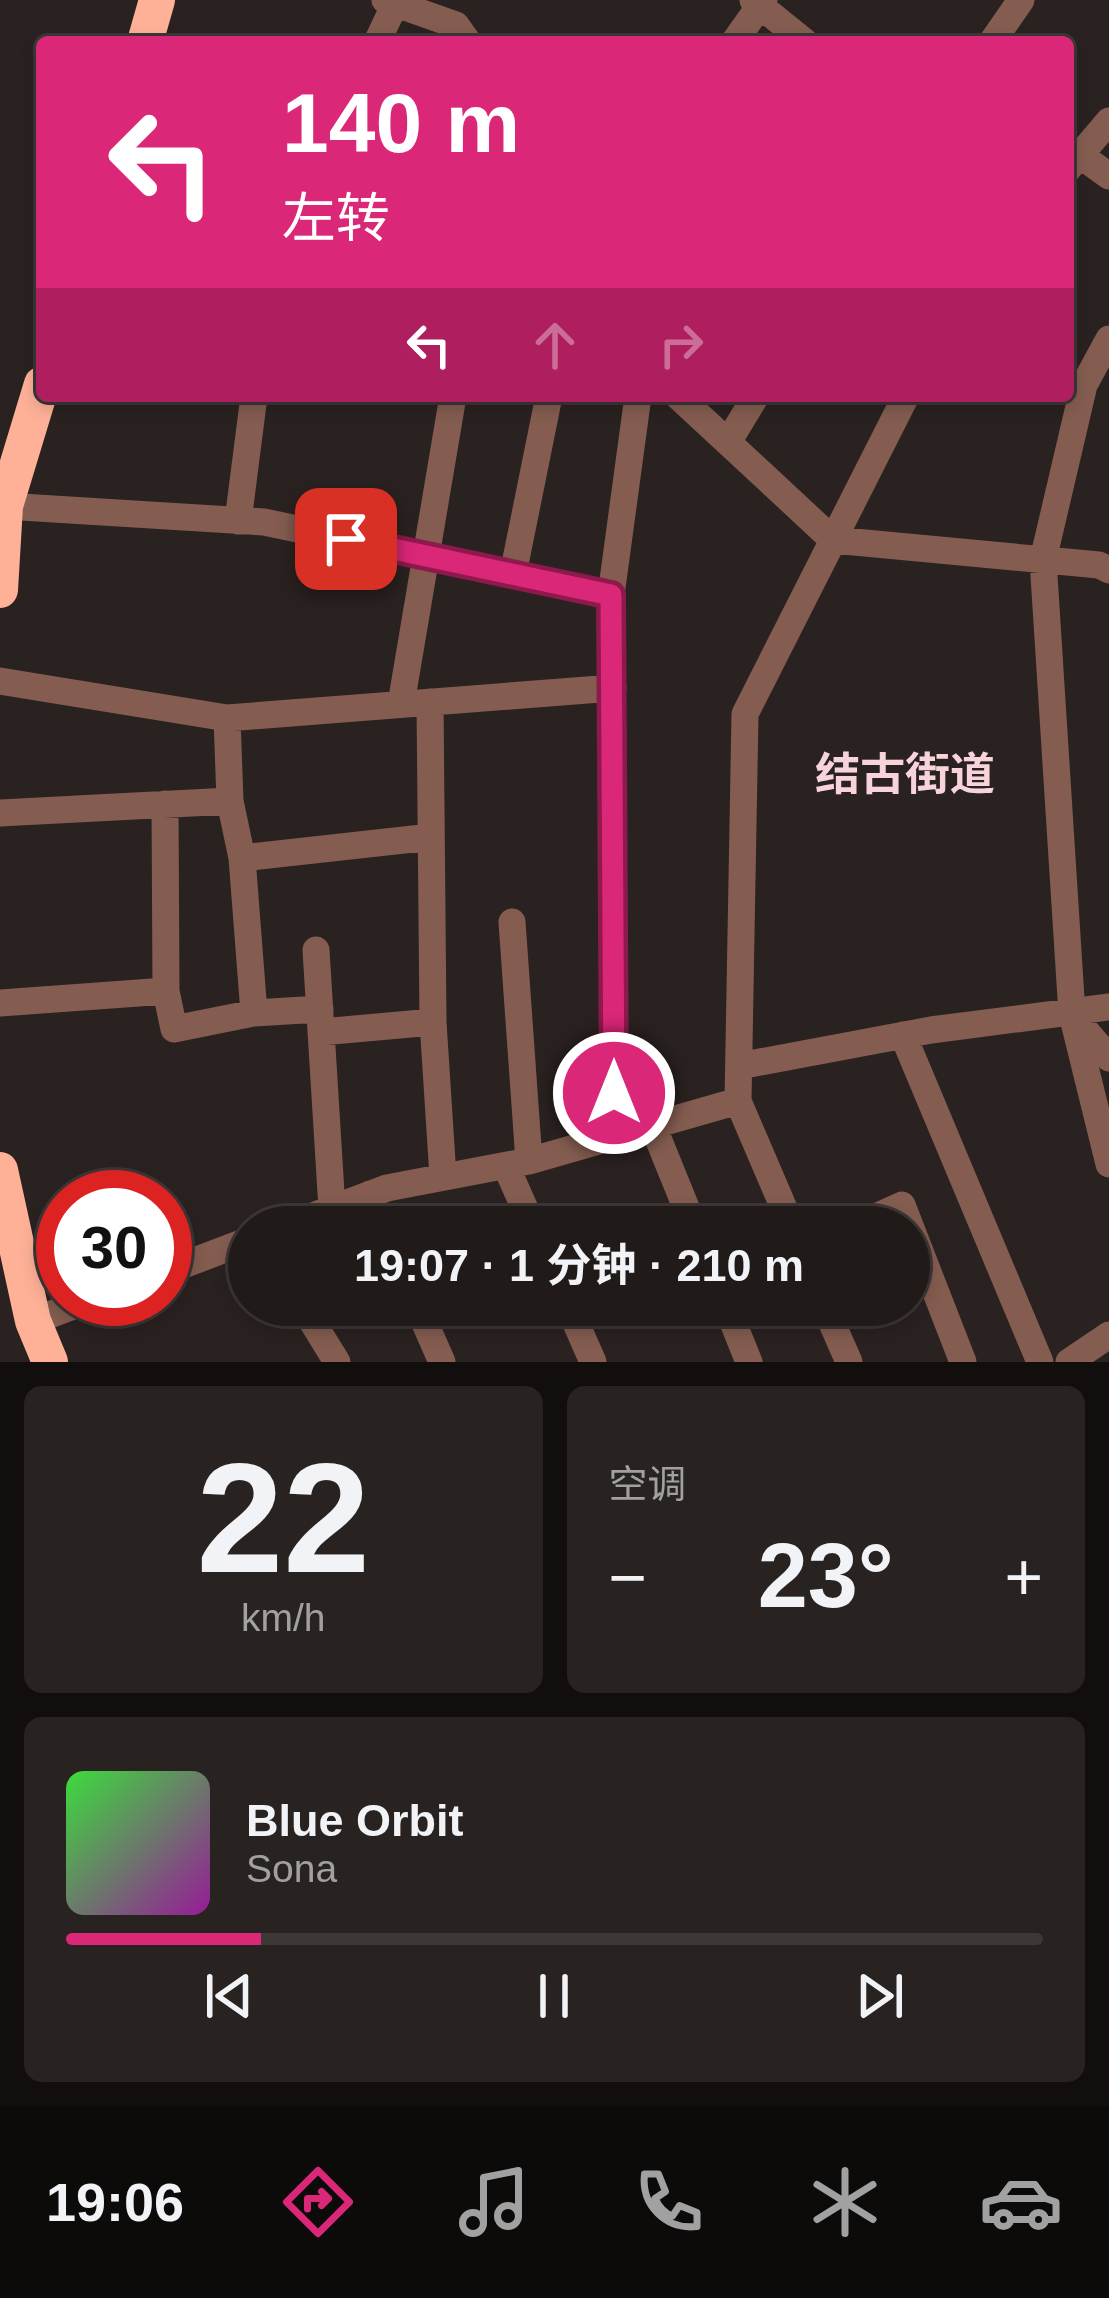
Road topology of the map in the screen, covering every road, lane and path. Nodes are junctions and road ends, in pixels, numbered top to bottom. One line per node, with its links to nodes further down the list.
1 (158, 0): 6 (highway)
2 (1021, 0): 11 (street)
3 (390, 2): 5 (street); 7 (street)
4 (759, 2): 9 (street); 10 (street)
5 (430, 8): 8 (street)
6 (147, 36)
7 (379, 36)
8 (464, 36)
9 (738, 36)
10 (798, 36)
11 (996, 36)
12 (1109, 121): 13 (street)
13 (1074, 162): 14 (street)
14 (1109, 176)
15 (1109, 339): 29 (street)
16 (37, 402): 25 (highway)
17 (253, 402): 26 (street)
18 (452, 402): 28 (street)
19 (548, 402): 31 (street)
20 (637, 402): 33 (street)
21 (685, 402): 24 (street)
22 (752, 402): 24 (street)
23 (903, 402): 27 (street)
24 (728, 442): 27 (street)
25 (5, 506): 26 (street); 32 (highway)
26 (238, 521): 28 (street)
27 (833, 540): 29 (street); 54 (street)
28 (429, 556): 31 (street); 36 (street)
29 (1043, 560): 30 (street); 49 (street)
30 (1109, 570)
31 (513, 574): 33 (street)
32 (0, 590)
33 (611, 595): 35 (street)
34 (0, 681): 37 (street)
35 (613, 688): 36 (street); 57 (street)
36 (416, 703): 37 (street); 41 (street)
37 (227, 718): 38 (street)
38 (230, 801): 39 (street); 42 (street)
39 (165, 804): 40 (street); 45 (street)
40 (0, 813)
41 (431, 837): 42 (street); 51 (street)
42 (242, 858): 48 (street)
43 (512, 922): 58 (street)
44 (316, 950): 50 (street)
45 (166, 991): 46 (street); 48 (street)
46 (0, 1003)
47 (1109, 1007): 49 (street)
48 (254, 1013): 50 (street)
49 (1072, 1014): 52 (street); 53 (street); 59 (street)
50 (320, 1021): 51 (street); 63 (street)
51 (433, 1022): 61 (street)
52 (903, 1035): 54 (street); 87 (street)
53 (1109, 1058)
54 (739, 1066): 55 (street)
55 (738, 1101): 56 (street); 68 (street)
56 (653, 1126): 57 (street); 67 (street)
57 (614, 1138): 58 (street)
58 (518, 1164): 61 (street); 66 (street)
59 (1109, 1164)
60 (0, 1170): 73 (highway)
61 (443, 1178): 62 (street)
62 (370, 1194): 64 (street); 65 (street)
63 (332, 1206)
64 (340, 1206)
65 (375, 1206)
66 (528, 1206)
67 (685, 1206)
68 (782, 1206)
69 (228, 1248): 70 (street)
70 (192, 1262)
71 (930, 1277): 86 (street)
72 (36, 1320): 73 (street)
73 (33, 1321): 80 (highway)
74 (315, 1326): 81 (street)
75 (427, 1326): 82 (street)
76 (577, 1326): 83 (street)
77 (734, 1326): 84 (street)
78 (833, 1326): 85 (street)
79 (1109, 1335): 88 (street)
80 (50, 1362)
81 (337, 1362)
82 (442, 1362)
83 (593, 1362)
84 (749, 1362)
85 (848, 1362)
86 (963, 1362)
87 (1040, 1362)
88 (1070, 1362)

